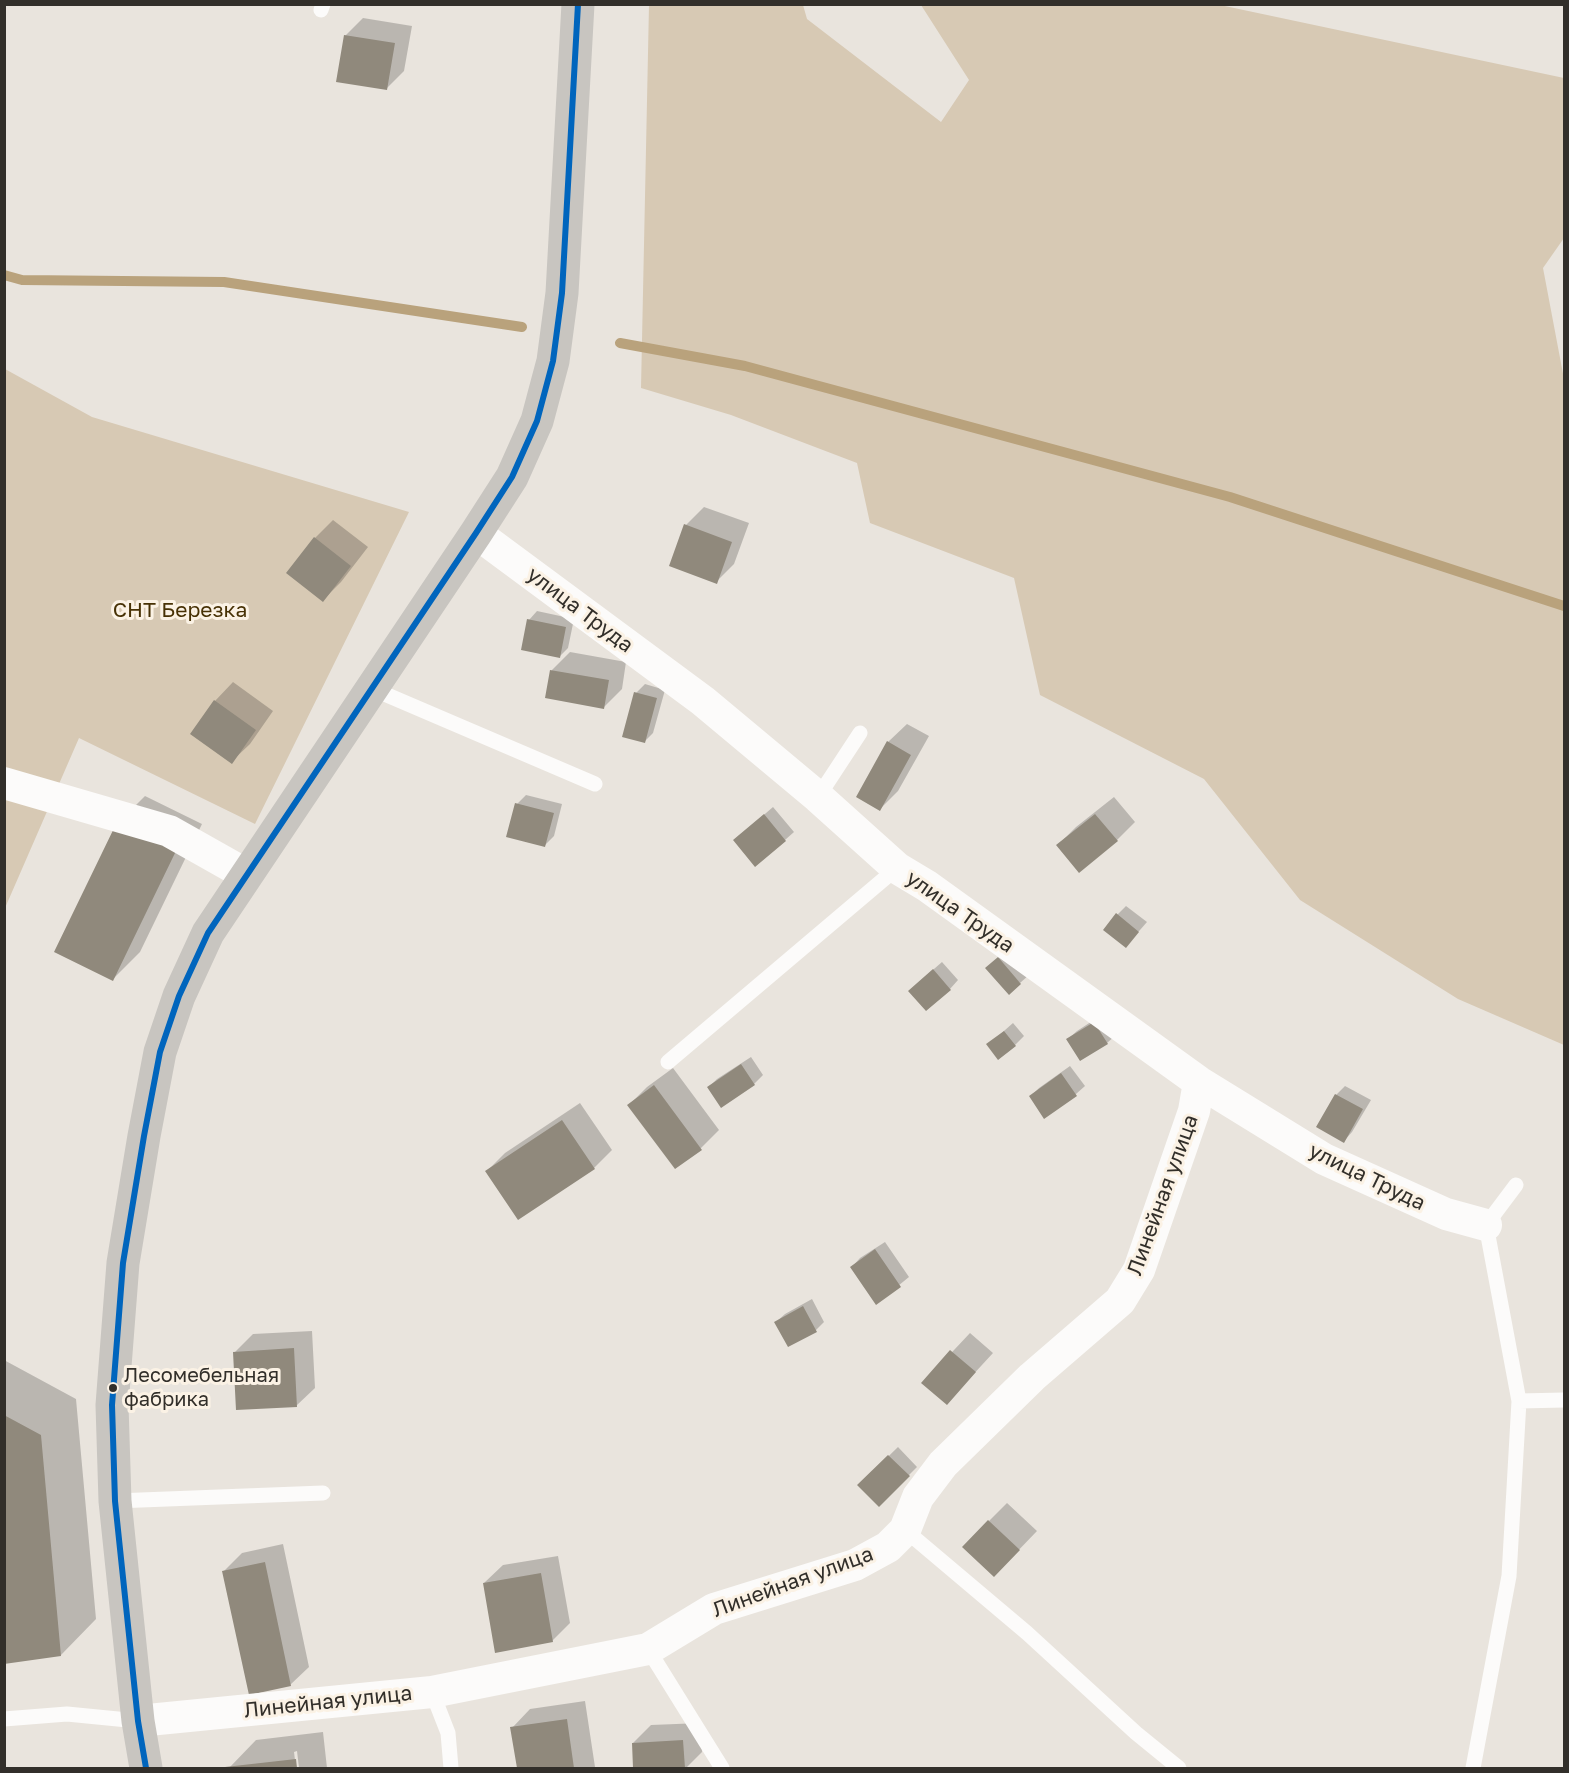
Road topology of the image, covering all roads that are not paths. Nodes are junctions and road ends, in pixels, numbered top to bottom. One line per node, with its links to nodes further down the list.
1 (578, 4): 2 (street)
2 (476, 533): 3 (street); 7 (street, улица Труда)
3 (373, 689): 6 (lane); 9 (street)
4 (860, 733): 7 (lane)
5 (4, 783): 9 (street)
6 (595, 784)
7 (818, 797): 8 (street, улица Труда)
8 (897, 868): 10 (lane); 11 (street, улица Труда)
9 (247, 875): 17 (street)
10 (668, 1062)
11 (1199, 1082): 13 (street, улица Труда); 18 (street, Линейная улица)
12 (1516, 1185): 13 (lane)
13 (1486, 1225): 15 (lane)
14 (1564, 1400): 15 (lane)
15 (1519, 1401): 27 (lane)
16 (323, 1493): 17 (lane)
17 (115, 1500): 22 (street)
18 (905, 1530): 19 (street, Линейная улица); 26 (lane)
19 (648, 1649): 20 (street, Линейная улица); 25 (lane)
20 (432, 1692): 22 (street, Линейная улица); 24 (lane)
21 (4, 1719): 22 (lane)
22 (138, 1721): 23 (street)
23 (146, 1768)
24 (451, 1768)
25 (722, 1768)
26 (1179, 1768)
27 (1473, 1768)

